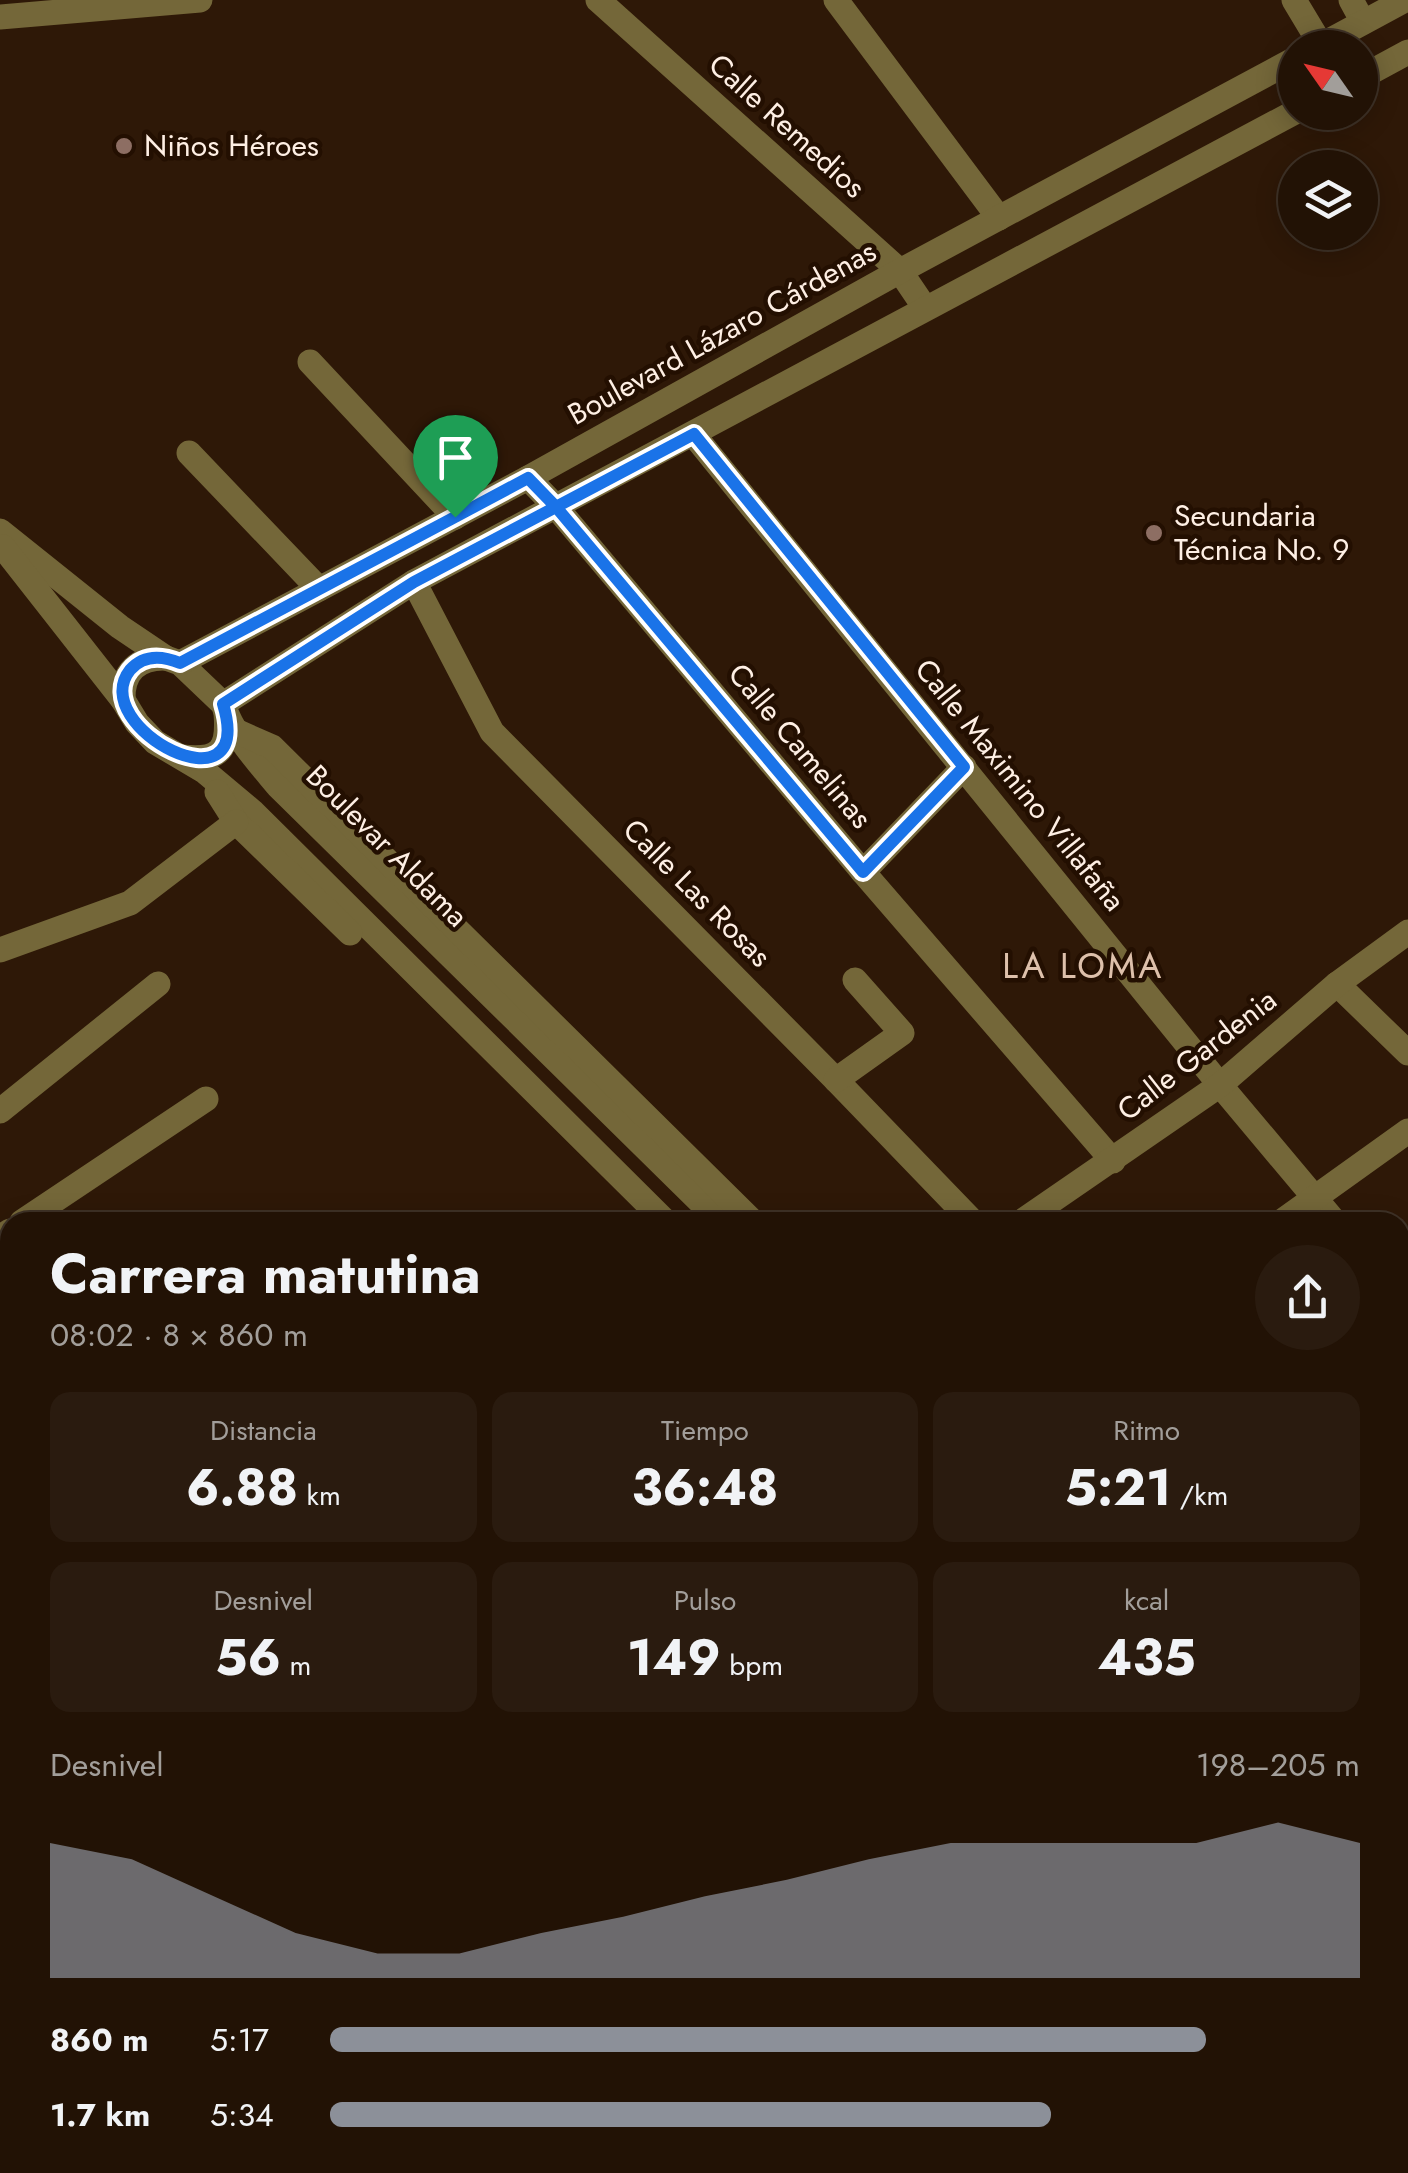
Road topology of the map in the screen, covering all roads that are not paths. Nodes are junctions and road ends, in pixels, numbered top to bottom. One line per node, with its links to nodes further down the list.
1 (200, 0): 7 (street)
2 (598, 0): 15 (street, Calle Remedios)
3 (836, 0): 14 (street)
4 (1294, 0): 8 (street)
5 (1405, 0): 6 (street)
6 (1357, 11): 9 (street)
7 (0, 17)
8 (1310, 30)
9 (1336, 30)
10 (1408, 52): 12 (street)
11 (1278, 68): 14 (street, Boulevard Lázaro Cárdenas)
12 (1378, 68)
13 (1278, 121): 16 (street)
14 (1000, 218): 15 (street, Boulevard Lázaro Cárdenas)
15 (900, 271): 16 (street, Calle Remedios); 20 (street, Boulevard Lázaro Cárdenas)
16 (925, 308): 18 (street)
17 (310, 362): 22 (street)
18 (694, 434): 21 (street); 32 (street, Calle Maximino Villafaña)
19 (188, 453): 27 (street)
20 (528, 478): 21 (street, Calle Camelinas); 22 (street, Boulevard Lázaro Cárdenas)
21 (556, 507): 25 (street); 34 (street, Calle Camelinas)
22 (449, 520): 25 (street); 27 (street, Boulevard Lázaro Cárdenas)
23 (0, 531): 28 (street, Boulevar Aldama)
24 (0, 543): 29 (street)
25 (461, 558): 26 (street)
26 (414, 582): 30 (street); 41 (street, Calle Las Rosas)
27 (320, 589): 28 (street, Boulevard Lázaro Cárdenas)
28 (173, 660): 29 (street); 30 (street, Boulevar Aldama)
29 (122, 700): 31 (street)
30 (229, 716): 31 (street); 51 (street, Boulevar Aldama); 52 (street)
31 (193, 764): 33 (street); 50 (street)
32 (964, 767): 34 (street); 42 (street, Calle Maximino Villafaña)
33 (236, 822): 36 (street); 49 (street)
34 (863, 872): 46 (street, Calle Camelinas)
35 (1408, 932): 39 (street, Calle Gardenia)
36 (0, 950)
37 (855, 980): 41 (street)
38 (158, 984): 44 (street)
39 (1337, 984): 40 (street); 42 (street, Calle Gardenia)
40 (1408, 1053)
41 (836, 1080): 53 (street, Calle Las Rosas)
42 (1220, 1086): 46 (street, Calle Gardenia); 47 (street, Calle Maximino Villafaña)
43 (206, 1100): 48 (street)
44 (0, 1111)
45 (1408, 1131): 47 (street)
46 (1113, 1161): 54 (street, Calle Gardenia)
47 (1314, 1198): 55 (street); 56 (street, Calle Maximino Villafaña)
48 (37, 1212)
49 (636, 1212)
50 (656, 1212)
51 (711, 1212)
52 (743, 1212)
53 (962, 1212)
54 (1036, 1212)
55 (1295, 1212)
56 (1326, 1212)

